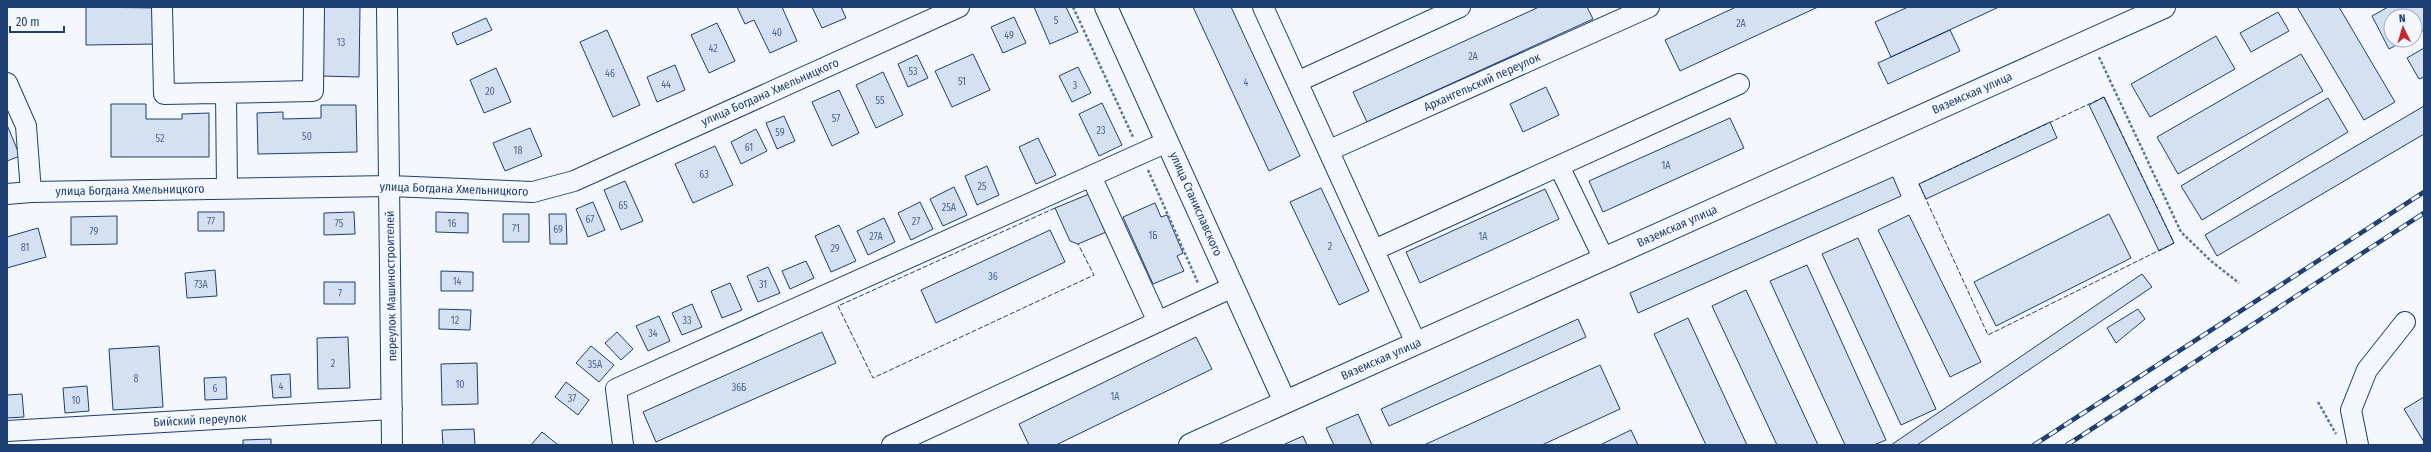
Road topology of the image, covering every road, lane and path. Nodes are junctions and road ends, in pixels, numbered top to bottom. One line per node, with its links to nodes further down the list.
1 (162, 7): 14 (street)
2 (314, 7): 14 (street)
3 (387, 7): 19 (street, переулок Машиностроителей)
4 (959, 7): 19 (street, улица Богдана Хмельницкого)
5 (1106, 7): 15 (main road, улица Станиславского)
6 (1263, 7): 11 (street)
7 (1460, 7): 11 (street)
8 (2164, 7): 10 (main road, Вяземская улица)
9 (1638, 9): 16 (street, Архангельский переулок)
10 (2091, 40): 24 (main road, Вяземская улица); 25 (path)
11 (1297, 82): 16 (street)
12 (7, 83): 21 (street)
13 (1739, 84): 17 (street)
14 (226, 93): 20 (street)
15 (1167, 142): 18 (street); 26 (main road, улица Станиславского)
16 (1330, 150): 23 (street)
17 (1559, 166): 23 (street); 24 (street)
18 (1091, 176): 27 (street); 34 (street)
19 (390, 186): 20 (street, улица Богдана Хмельницкого); 31 (street, переулок Машиностроителей)
20 (227, 188): 21 (street, улица Богдана Хмельницкого)
21 (31, 192): 22 (street, улица Богдана Хмельницкого)
22 (7, 194)
23 (1374, 250): 29 (street)
24 (1604, 259): 29 (main road, Вяземская улица)
25 (2239, 283)
26 (1233, 287): 27 (street); 30 (main road, улица Станиславского)
27 (1158, 322): 35 (street)
28 (2405, 322): 37 (street)
29 (1416, 343): 30 (main road, Вяземская улица)
30 (1285, 402): 36 (main road, Вяземская улица)
31 (392, 409): 32 (street, Бийский переулок); 33 (street, переулок Машиностроителей)
32 (7, 431)
33 (392, 445)
34 (623, 445)
35 (892, 445)
36 (1190, 445)
37 (2358, 445)

